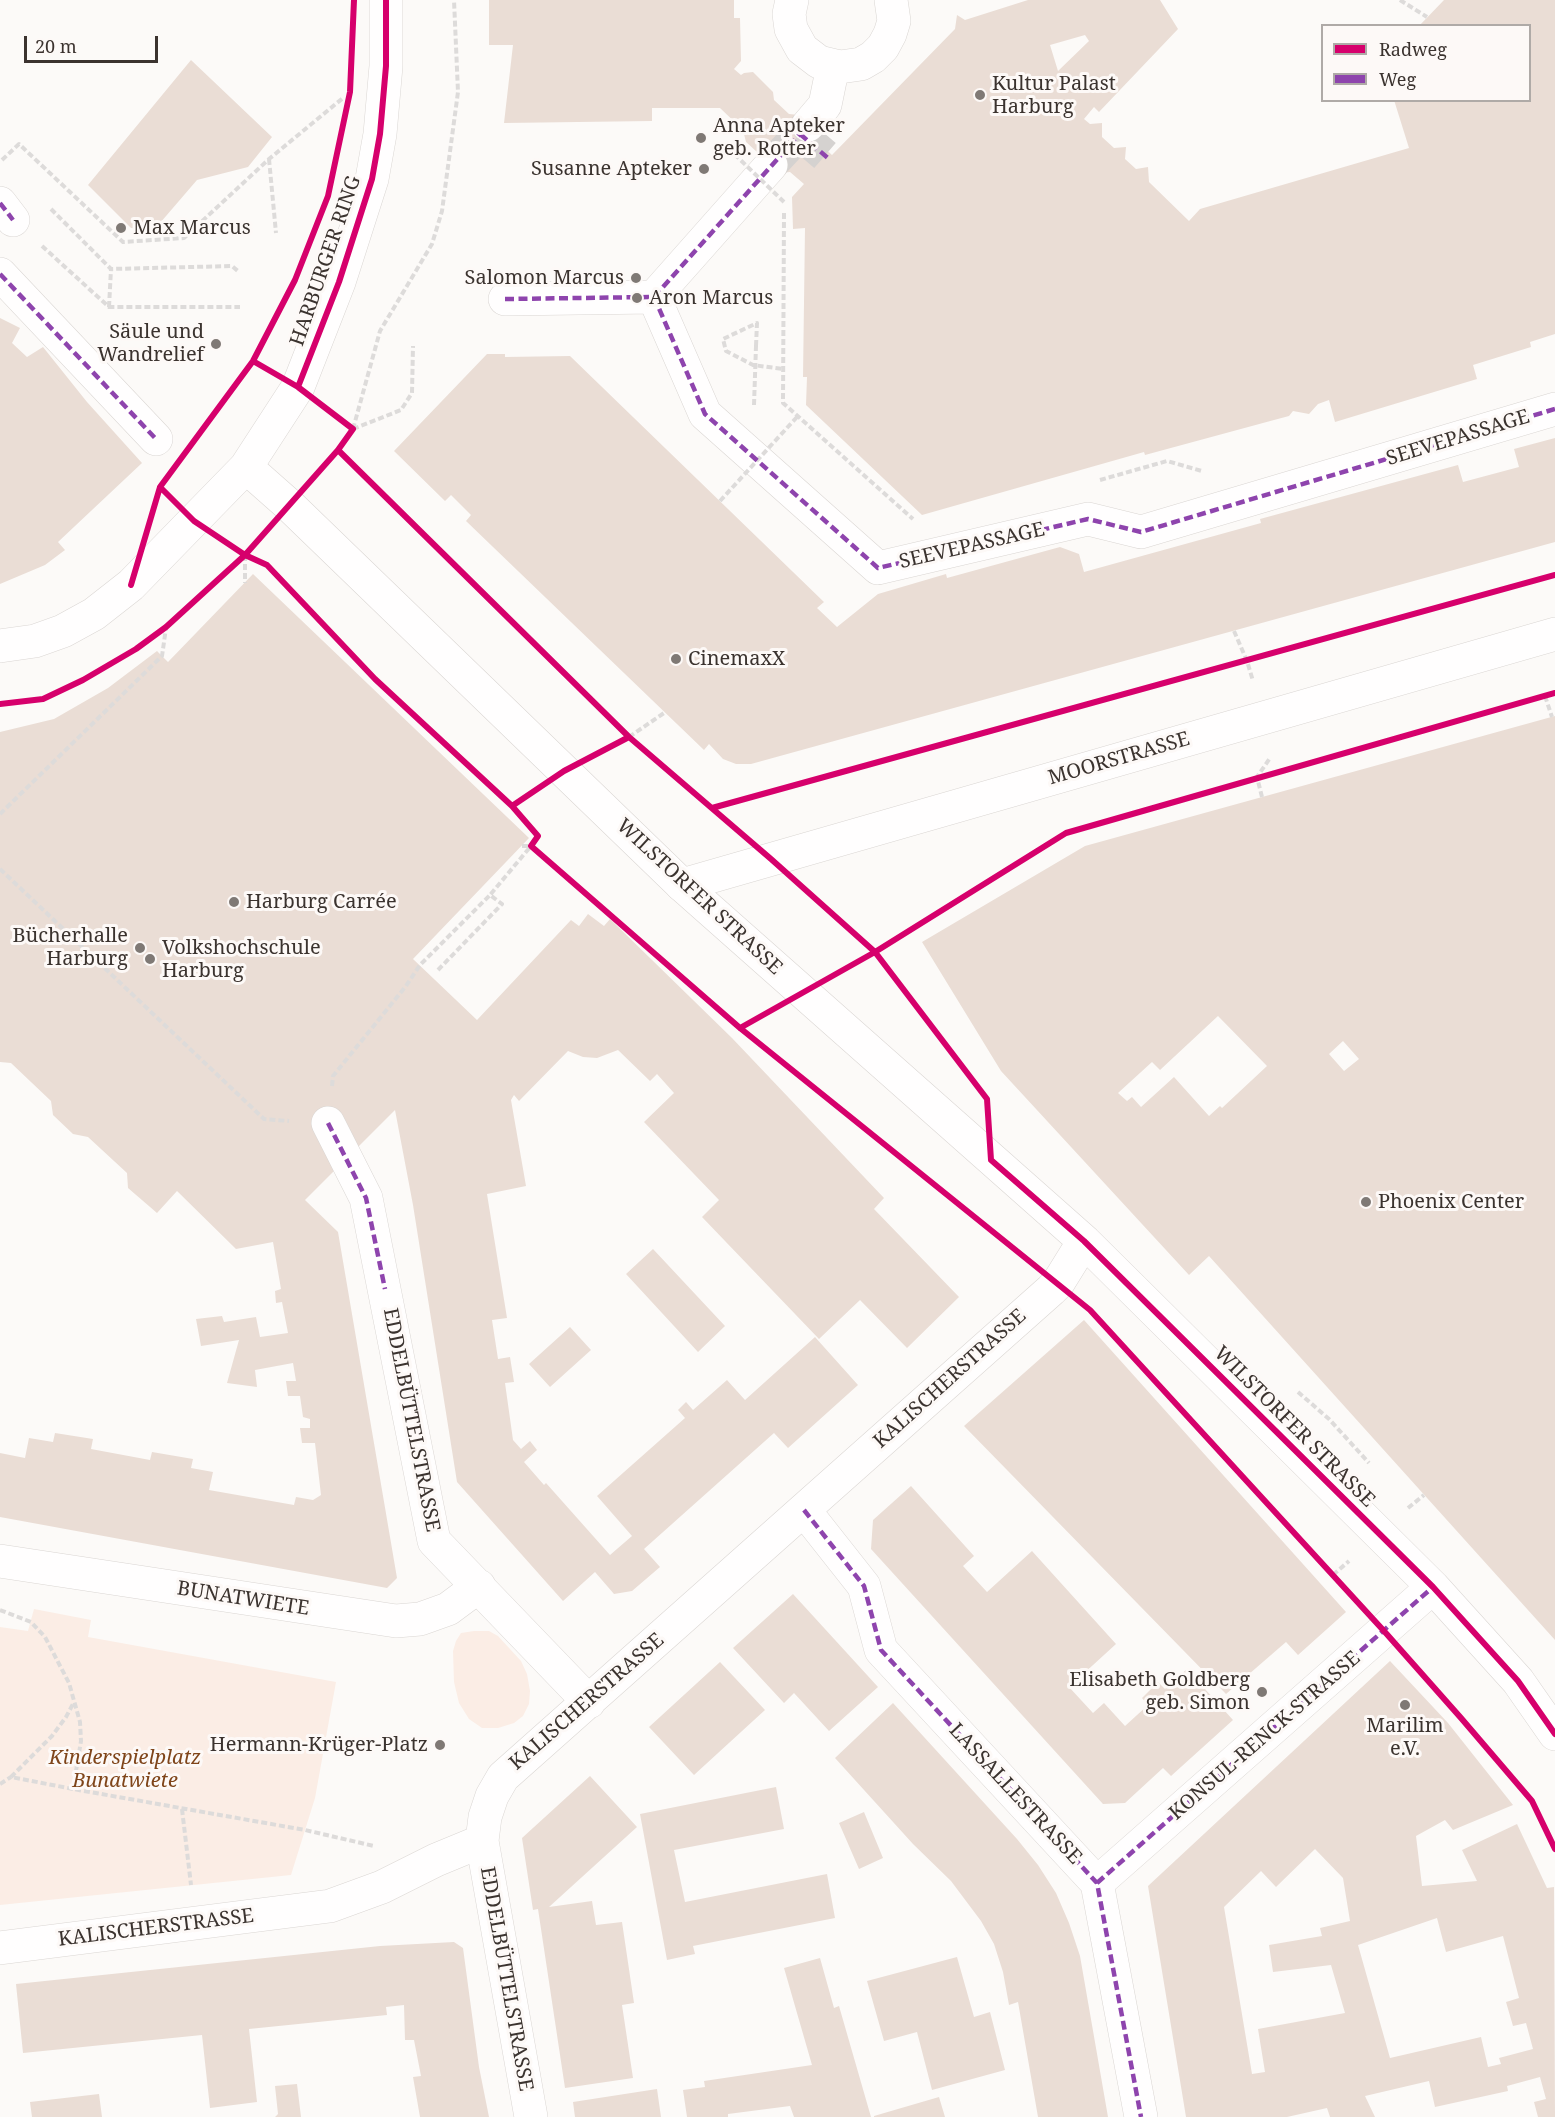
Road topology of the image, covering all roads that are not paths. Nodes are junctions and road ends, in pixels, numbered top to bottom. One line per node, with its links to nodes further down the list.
1 (386, 0): 12 (street, HARBURGER RING)
2 (792, 0): 4 (street)
3 (891, 0): 4 (street)
4 (833, 66): 5 (street)
5 (808, 125)
6 (771, 165): 8 (street)
7 (0, 274): 11 (street)
8 (654, 297): 9 (street); 10 (street, SEEVEPASSAGE)
9 (505, 299)
10 (1555, 409)
11 (156, 439)
12 (246, 467): 14 (street, HARBURGER RING); 15 (street, WILSTORFER STRASSE)
13 (1555, 634): 15 (street, MOORSTRASSE)
14 (0, 646)
15 (682, 885): 17 (street, WILSTORFER STRASSE)
16 (328, 1123): 20 (street, EDDELBÜTTELSTRASSE)
17 (1084, 1241): 18 (street, KALISCHERSTRASSE); 21 (street, WILSTORFER STRASSE)
18 (804, 1510): 22 (street, KALISCHERSTRASSE); 25 (street, LASSALLESTRASSE)
19 (0, 1561): 20 (street, BUNATWIETE)
20 (479, 1586): 22 (street, EDDELBÜTTELSTRASSE)
21 (1433, 1587): 23 (street, WILSTORFER STRASSE); 25 (street, KONSUL-RENCK-STRASSE)
22 (589, 1702): 24 (street, KALISCHERSTRASSE)
23 (1555, 1734)
24 (482, 1841): 26 (street, KALISCHERSTRASSE); 27 (street, EDDELBÜTTELSTRASSE)
25 (1097, 1883): 28 (street)
26 (0, 1948)
27 (531, 2117)
28 (1141, 2117)

